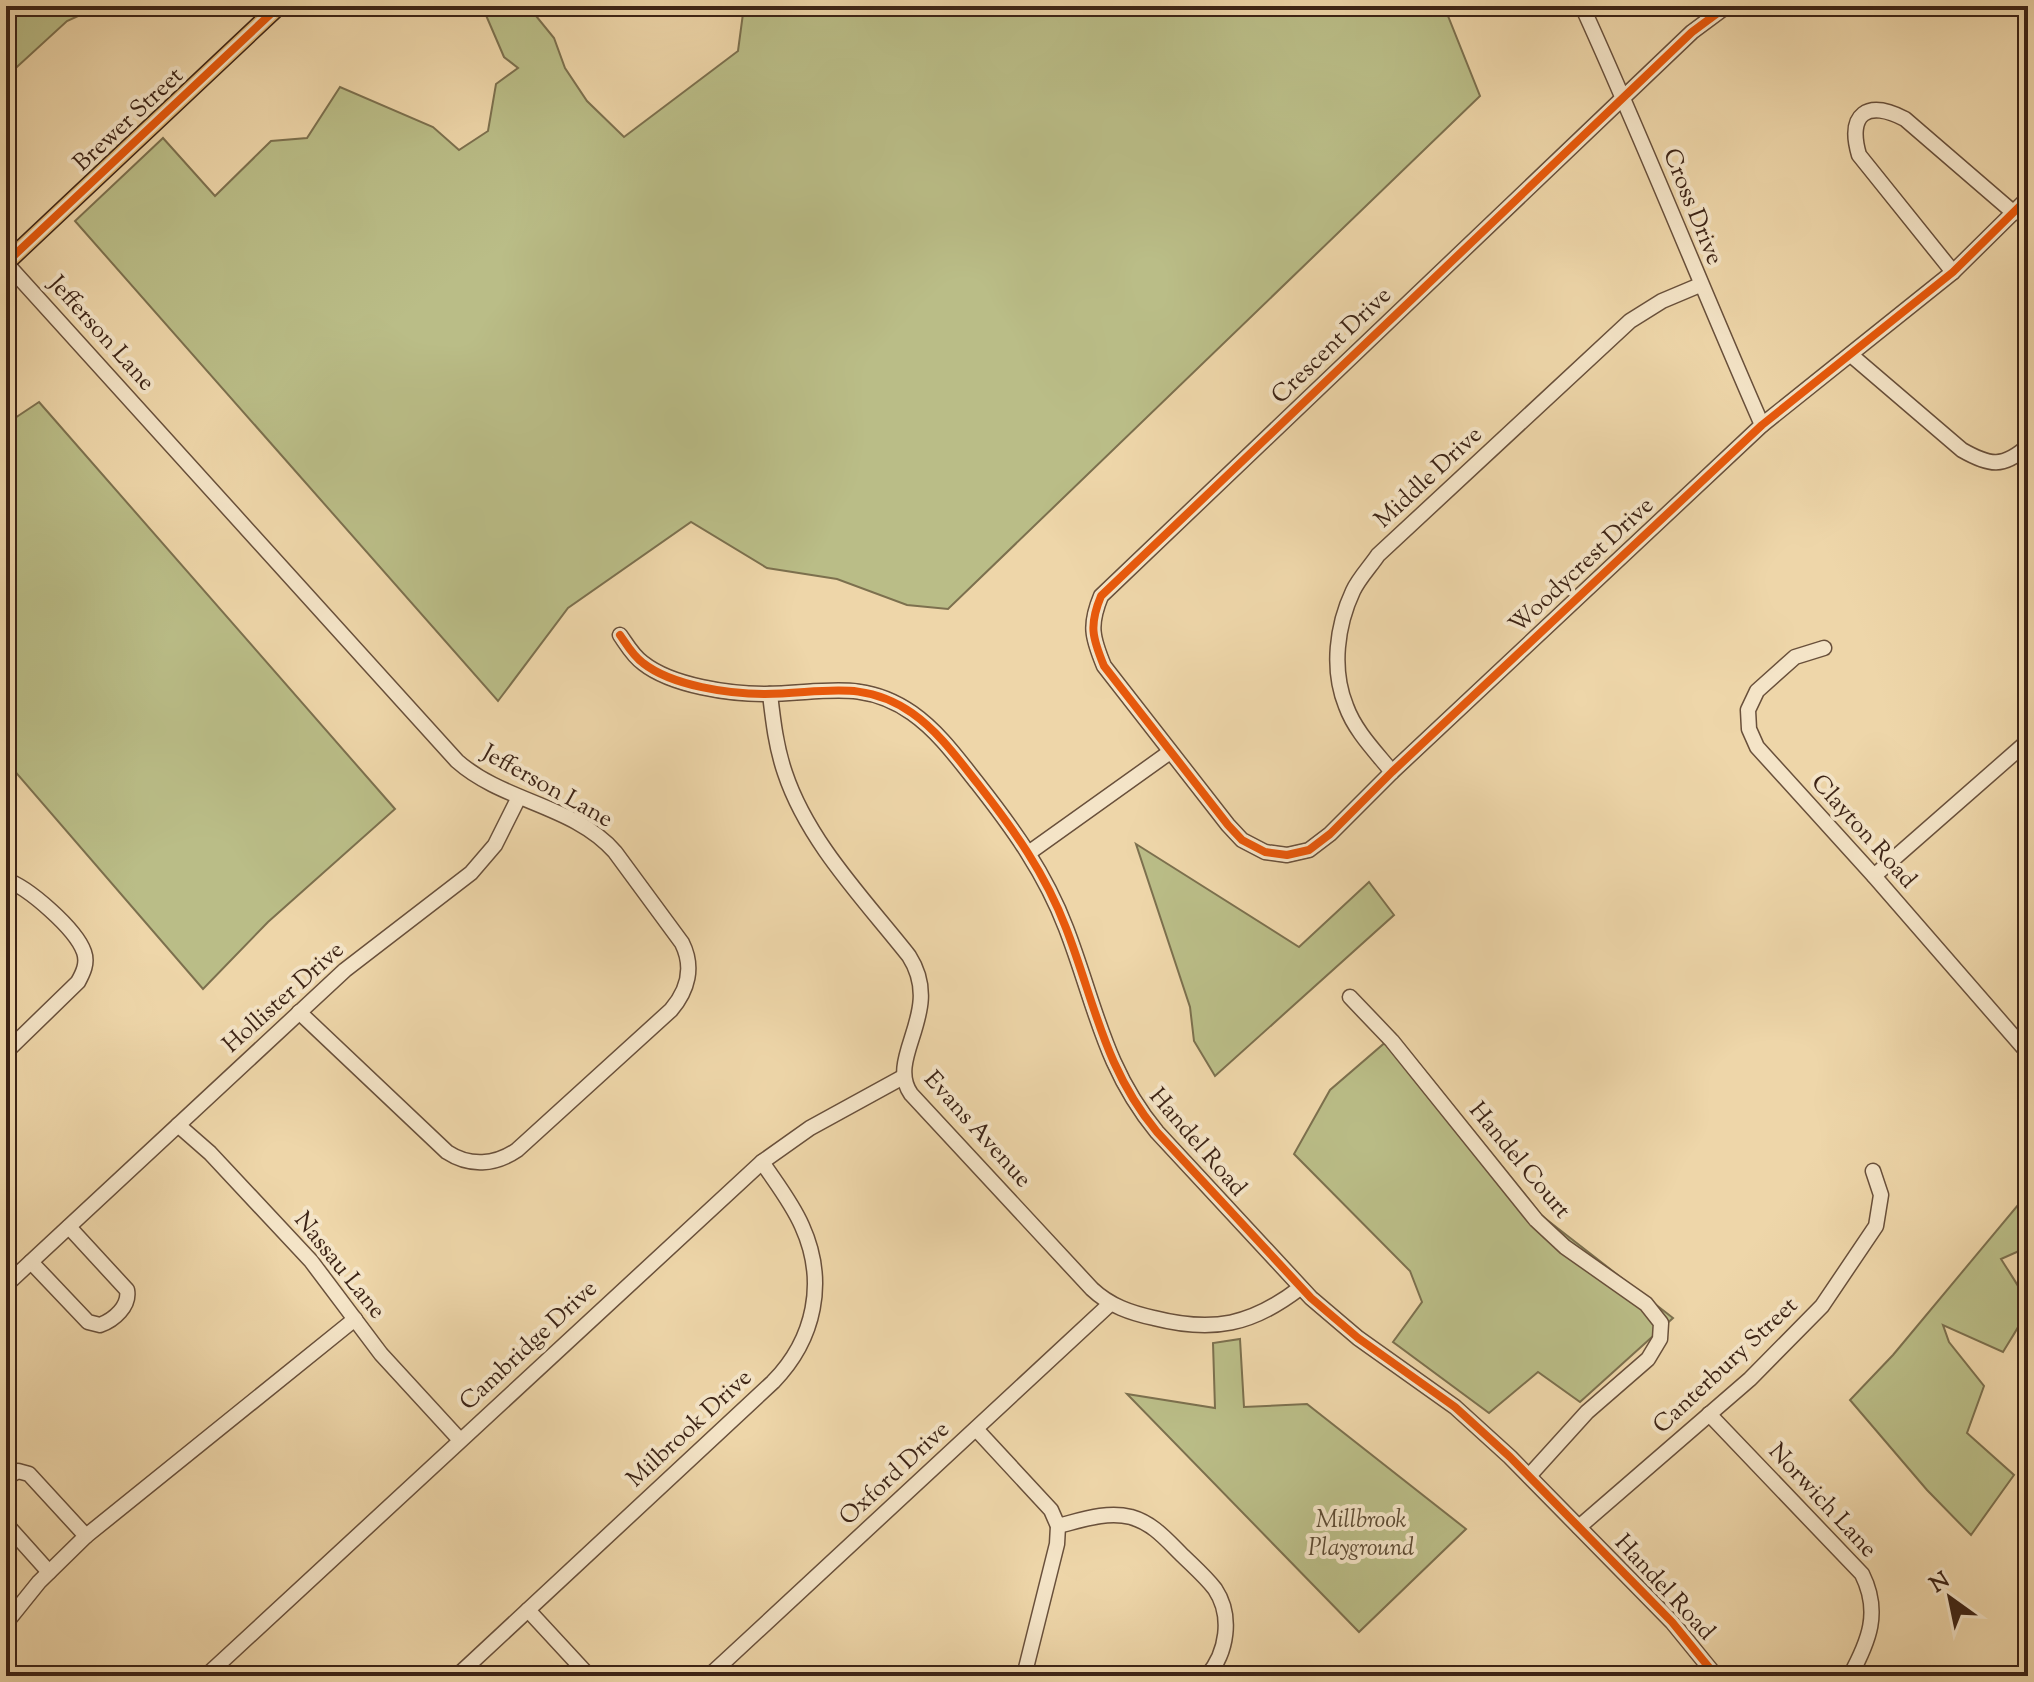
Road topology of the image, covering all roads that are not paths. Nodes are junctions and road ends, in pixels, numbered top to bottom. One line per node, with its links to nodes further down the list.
1 (279, 6): 7 (main road, Brewer Street)
2 (1582, 6): 4 (street, Cross Drive)
3 (1727, 6): 4 (street, Crescent Drive)
4 (1623, 97): 9 (street, Cross Drive); 17 (street, Crescent Drive)
5 (2028, 198): 6 (street, Woodycrest Drive)
6 (2014, 213): 8 (street, Woodycrest Drive); 8 (street)
7 (6, 263): 19 (street, Jefferson Lane)
8 (1953, 272): 10 (street, Woodycrest Drive)
9 (1700, 285): 11 (street, Cross Drive); 18 (street, Middle Drive)
10 (1851, 355): 11 (street, Woodycrest Drive); 12 (street)
11 (1762, 425): 18 (street, Woodycrest Drive)
12 (2028, 446)
13 (620, 635): 15 (street, Handel Road)
14 (1824, 648): 21 (street, Clayton Road)
15 (770, 694): 20 (street, Handel Road); 27 (street, Evans Avenue)
16 (2028, 741): 21 (street)
17 (1170, 752): 18 (street, Woodycrest Drive); 20 (street)
18 (1392, 772)
19 (519, 797): 24 (street, Hollister Drive); 24 (street, Jefferson Lane)
20 (1030, 852): 34 (street, Handel Road)
21 (1874, 876): 26 (street, Clayton Road)
22 (6, 880): 25 (street)
23 (1350, 997): 40 (street, Handel Court)
24 (299, 1012): 28 (street, Hollister Drive)
25 (6, 1052)
26 (2028, 1053)
27 (903, 1077): 29 (street, Cambridge Drive); 35 (street, Evans Avenue)
28 (178, 1125): 31 (street, Hollister Drive); 36 (street, Nassau Lane)
29 (762, 1162): 39 (street, Cambridge Drive); 47 (street, Milbrook Drive)
30 (1873, 1171): 37 (street, Canterbury Street)
31 (69, 1227): 32 (street, Hollister Drive); 32 (street)
32 (31, 1262): 33 (street, Hollister Drive)
33 (6, 1285)
34 (1300, 1288): 35 (street, Evans Avenue); 40 (street, Handel Road)
35 (1110, 1304): 38 (street, Oxford Drive)
36 (355, 1319): 39 (street, Nassau Lane); 45 (street)
37 (1709, 1414): 44 (street, Canterbury Street); 56 (street, Norwich Lane)
38 (976, 1429): 43 (street); 52 (street, Oxford Drive)
39 (460, 1440): 49 (street, Cambridge Drive)
40 (1529, 1476): 44 (street, Handel Road)
41 (6, 1478): 45 (street)
42 (6, 1524): 46 (street)
43 (1058, 1526): 53 (street); 54 (street)
44 (1579, 1527): 55 (street, Handel Road)
45 (86, 1536): 46 (street)
46 (49, 1572): 48 (street)
47 (528, 1610): 50 (street, Milbrook Drive); 51 (street)
48 (6, 1623)
49 (206, 1676)
50 (457, 1676)
51 (589, 1676)
52 (709, 1676)
53 (1024, 1676)
54 (1207, 1676)
55 (1716, 1676)
56 (1850, 1676)

